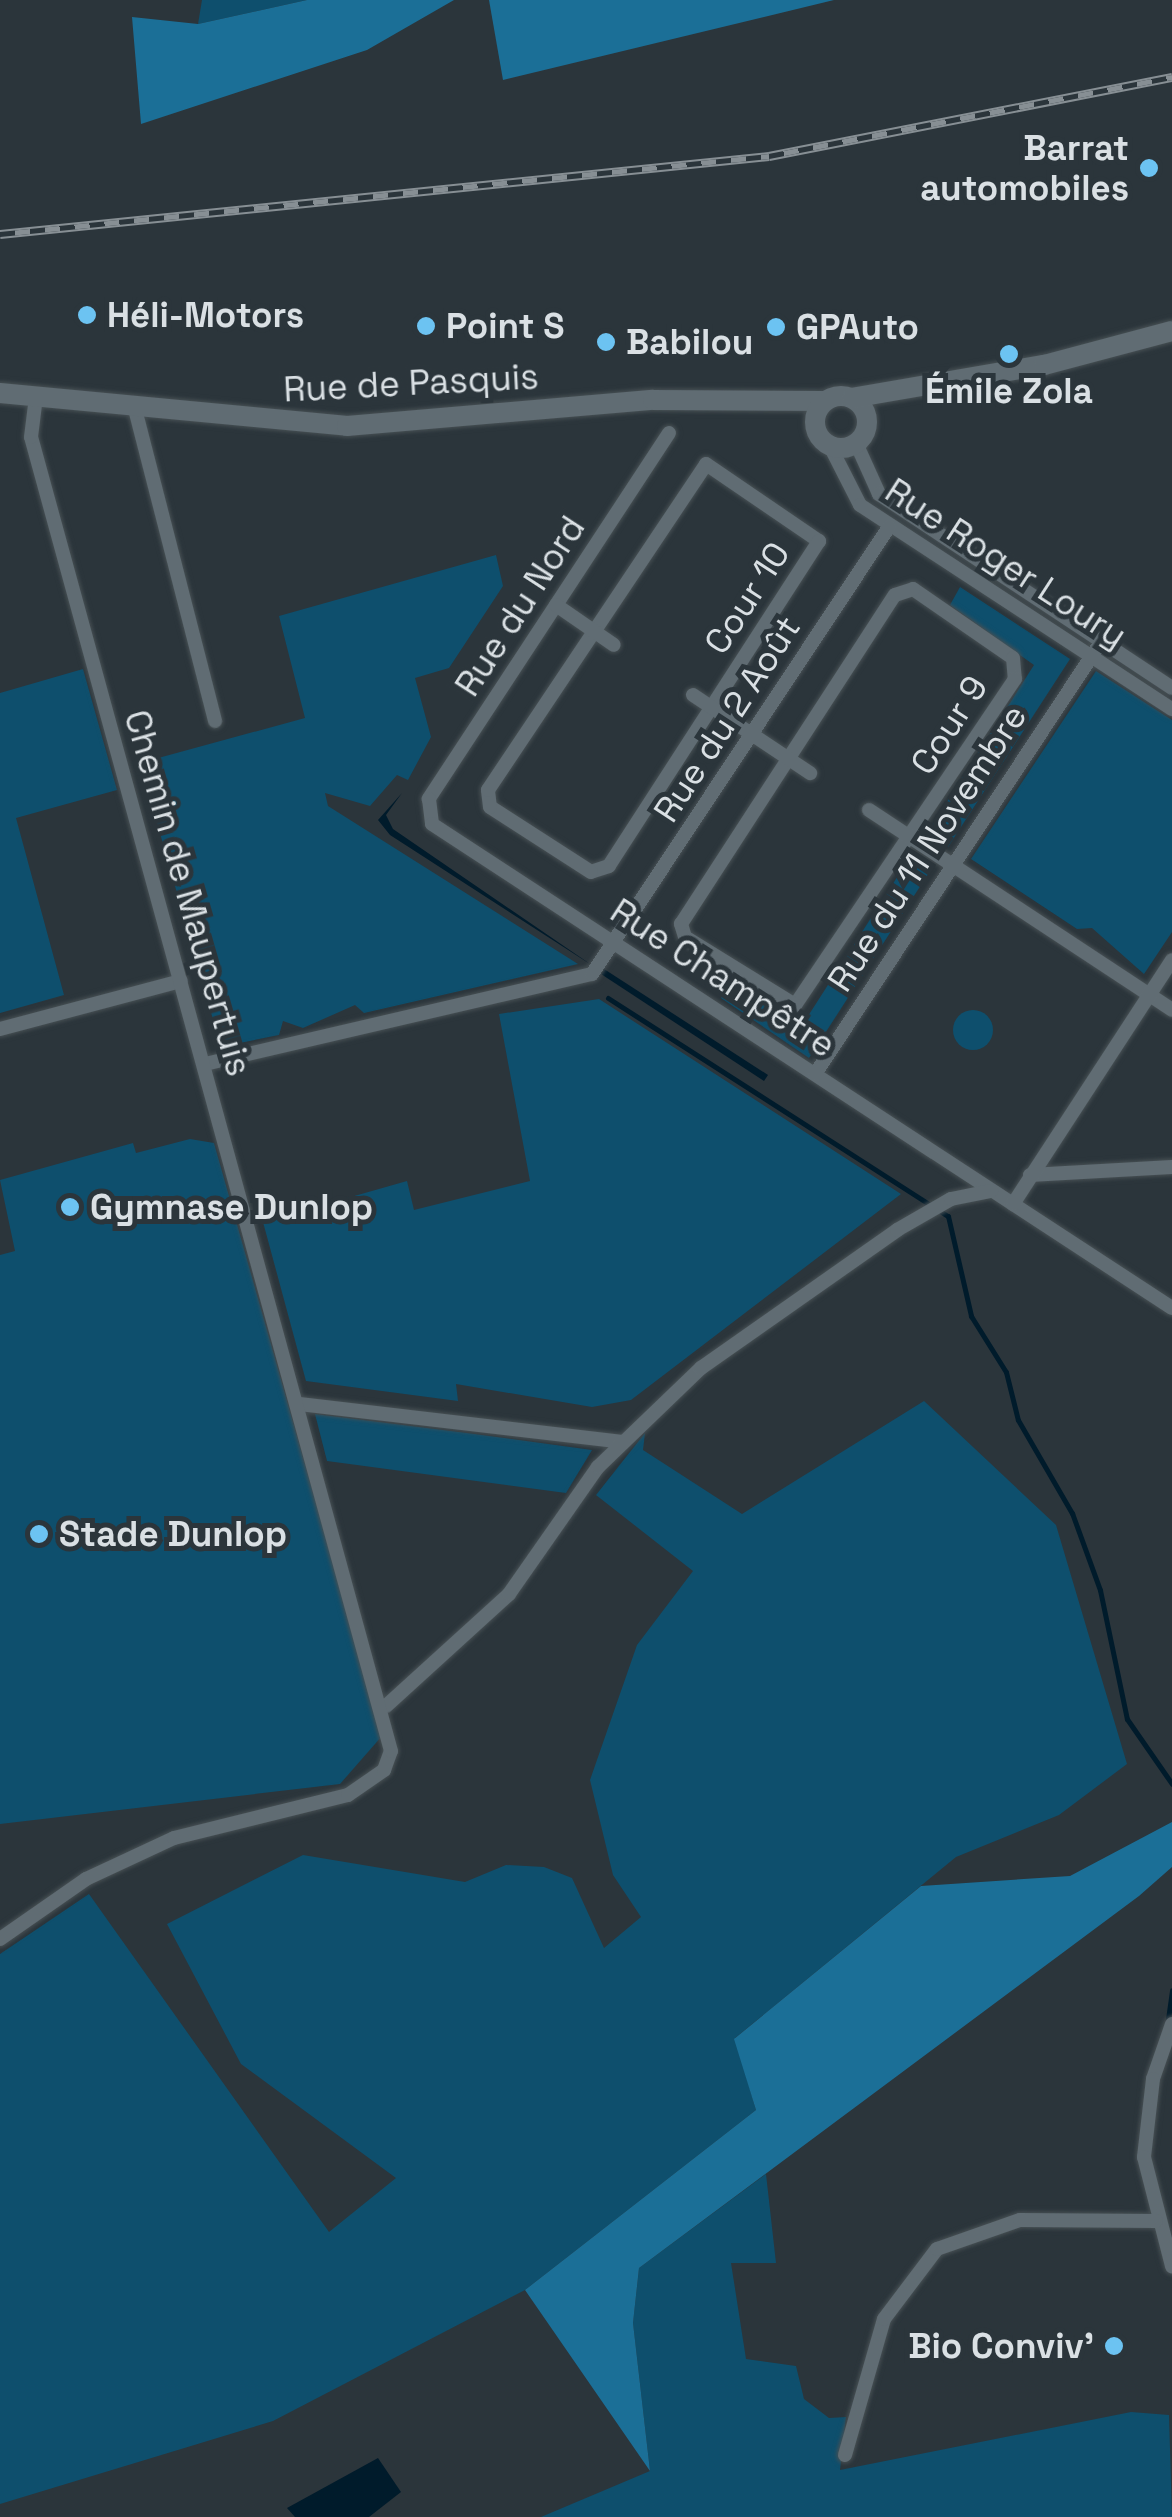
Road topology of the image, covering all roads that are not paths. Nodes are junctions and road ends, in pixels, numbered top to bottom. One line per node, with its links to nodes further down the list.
1 (1172, 330): 2 (main road)
2 (932, 382): 6 (main road); 9 (main road)
3 (0, 394): 5 (main road, Rue de Pasquis)
4 (767, 395): 7 (main road, Rue de Pasquis); 8 (main road, Rue de Pasquis); 10 (main road)
5 (36, 397): 8 (main road, Rue de Pasquis); 34 (street, Chemin de Maupertuis)
6 (852, 398): 7 (main road); 9 (main road)
7 (824, 401): 10 (main road)
8 (135, 409): 24 (street)
9 (867, 423): 12 (main road)
10 (814, 424): 13 (main road)
11 (668, 433): 15 (street, Rue du Nord)
12 (856, 443): 13 (main road); 17 (street, Rue Roger Loury)
13 (830, 446): 14 (street, Rue Roger Loury)
14 (888, 527): 19 (street, Rue Roger Loury); 25 (street, Rue du 2 Août)
15 (556, 605): 16 (street); 29 (street, Rue du Nord)
16 (592, 630): 18 (street); 22 (street, Cour 10); 22 (street, Cour 10)
17 (1101, 642): 19 (street, Rue du 11 Novembre); 20 (street, Rue Roger Loury)
18 (614, 645)
19 (1090, 654): 23 (street, Rue Roger Loury); 31 (street, Rue du 11 Novembre)
20 (1172, 688)
21 (693, 695): 22 (street)
22 (712, 708): 25 (street)
23 (1172, 709)
24 (214, 721)
25 (752, 734): 26 (street); 32 (street, Rue du 2 Août)
26 (787, 758): 27 (street); 30 (street, Cour 9); 30 (street, Cour 9)
27 (810, 772)
28 (869, 810): 30 (street)
29 (427, 813): 32 (street, Rue Champêtre)
30 (912, 838): 31 (street)
31 (952, 865): 35 (street); 39 (street, Rue du 11 Novembre)
32 (615, 943): 38 (street, Rue du 2 Août); 39 (street, Rue Champêtre)
33 (1172, 960): 35 (street)
34 (182, 981): 37 (street); 38 (street, Chemin de Maupertuis)
35 (1149, 995): 36 (street); 41 (street)
36 (1172, 1010)
37 (0, 1028)
38 (205, 1064): 45 (street, Chemin de Maupertuis)
39 (815, 1074): 42 (street, Rue Champêtre)
40 (1172, 1167): 41 (street)
41 (1030, 1175): 43 (street)
42 (991, 1191): 43 (street, Rue Champêtre); 46 (street)
43 (1013, 1204): 44 (street, Rue Champêtre)
44 (1172, 1308)
45 (300, 1404): 46 (street); 47 (street, Chemin de Maupertuis)
46 (622, 1442): 47 (street)
47 (386, 1706): 48 (street, Chemin de Maupertuis)
48 (0, 1939)
49 (1172, 2024): 50 (street)
50 (1156, 2221): 51 (street); 52 (street)
51 (1172, 2266)
52 (845, 2454)

